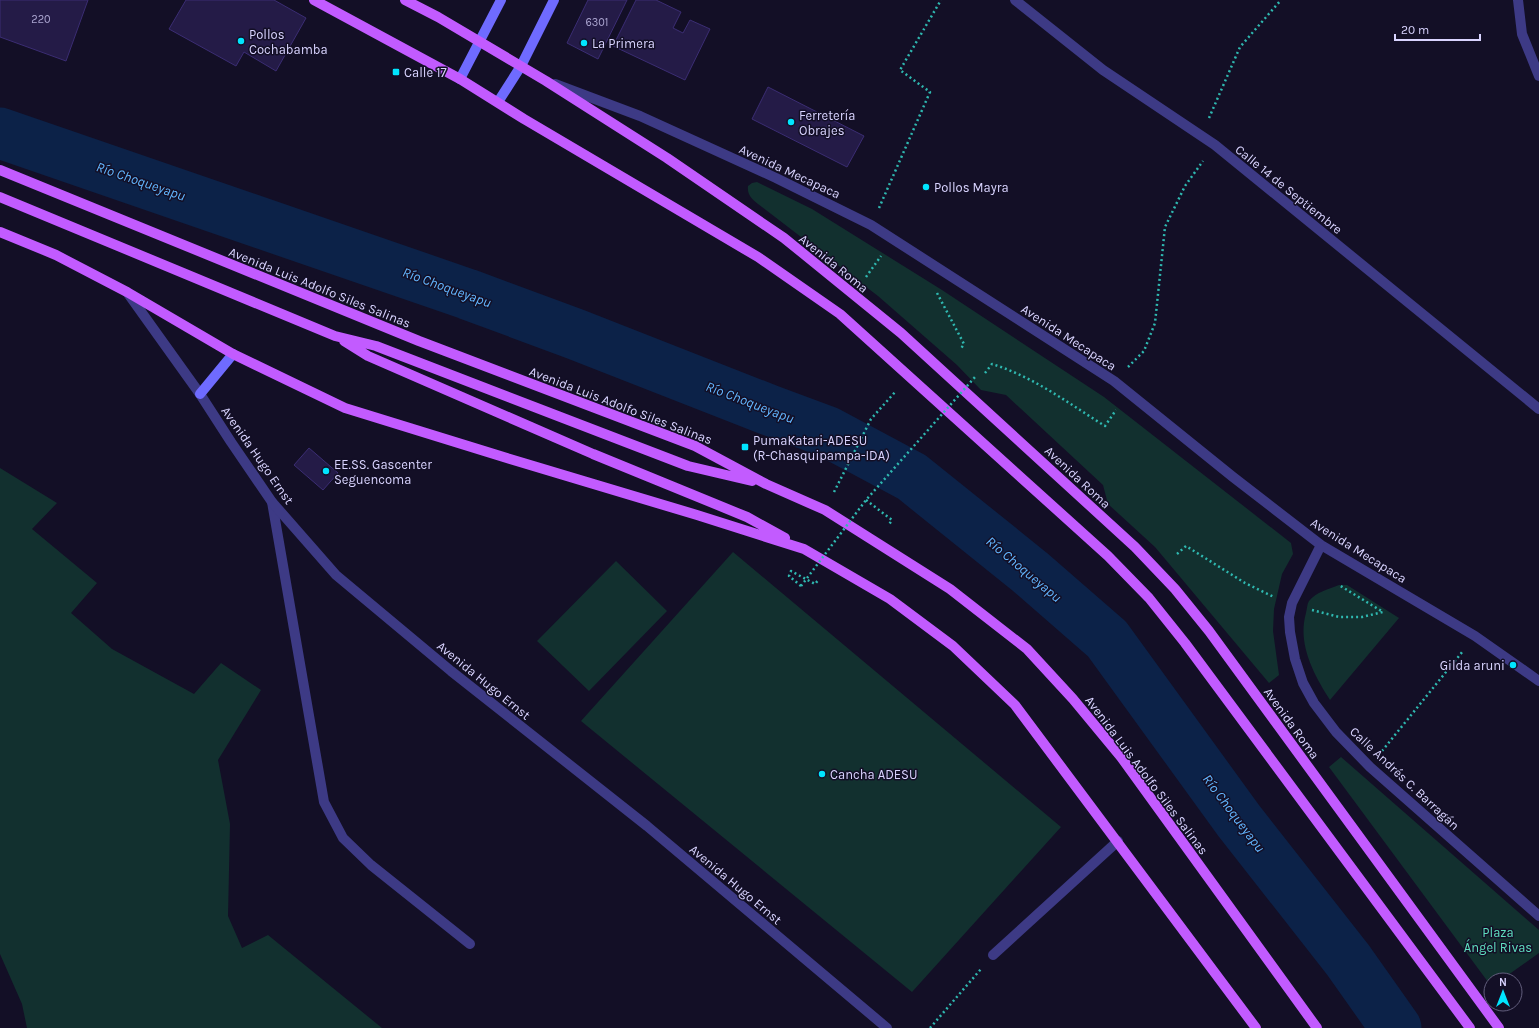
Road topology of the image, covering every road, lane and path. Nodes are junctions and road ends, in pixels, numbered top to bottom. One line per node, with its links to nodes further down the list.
1 (314, 0): 12 (main road)
2 (405, 0): 9 (main road, Avenida Roma)
3 (501, 0): 9 (main road)
4 (554, 0): 10 (main road)
5 (941, 0): 19 (path)
6 (1015, 0): 15 (street, Calle 14 de Septiembre)
7 (1281, 0): 15 (path)
8 (1518, 0): 11 (street)
9 (480, 41): 10 (main road, Avenida Roma); 12 (main road)
10 (521, 66): 13 (main road, Avenida Roma); 14 (main road)
11 (1539, 76)
12 (460, 79): 14 (main road)
13 (546, 81): 19 (street, Avenida Mecapaca); 59 (main road, Avenida Roma)
14 (498, 102): 29 (main road)
15 (1201, 136): 16 (street, Calle 14 de Septiembre)
16 (1215, 145): 31 (path); 33 (street, Calle 14 de Septiembre)
17 (0, 170): 36 (main road, Avenida Luis Adolfo Siles Salinas)
18 (0, 197): 25 (main road)
19 (871, 225): 31 (street, Avenida Mecapaca)
20 (0, 232): 23 (main road)
21 (881, 256): 22 (path)
22 (866, 277)
23 (127, 292): 27 (main road); 32 (street, Avenida Hugo Ernst)
24 (937, 293): 26 (path)
25 (335, 336): 36 (main road); 41 (main road)
26 (960, 350)
27 (233, 354): 32 (main road); 41 (main road)
28 (985, 372): 34 (path)
29 (909, 376): 35 (path); 58 (main road)
30 (975, 377): 37 (path, bridge)
31 (1114, 381): 40 (street, Avenida Mecapaca)
32 (200, 394): 38 (street, Avenida Hugo Ernst)
33 (1539, 409)
34 (1116, 410)
35 (840, 481)
36 (766, 484): 57 (main road, Avenida Luis Adolfo Siles Salinas)
37 (866, 500): 39 (path); 43 (path, bridge)
38 (272, 502): 52 (street); 54 (street, Avenida Hugo Ernst)
39 (877, 508)
40 (1321, 545): 47 (street, Avenida Mecapaca); 49 (street, Calle Andrés C. Barragán)
41 (804, 549): 43 (main road)
42 (1177, 554): 45 (path)
43 (829, 563): 50 (main road)
44 (1339, 585): 46 (path)
45 (1276, 598)
46 (1307, 608)
47 (1475, 636): 48 (street, Avenida Mecapaca); 49 (path)
48 (1539, 681)
49 (1370, 767): 51 (street, Calle Andrés C. Barragán)
50 (1118, 841): 53 (street); 56 (main road)
51 (1539, 916)
52 (470, 944)
53 (993, 955): 55 (path)
54 (887, 1028)
55 (930, 1028)
56 (1256, 1028)
57 (1317, 1028)
58 (1470, 1028)
59 (1499, 1028)

